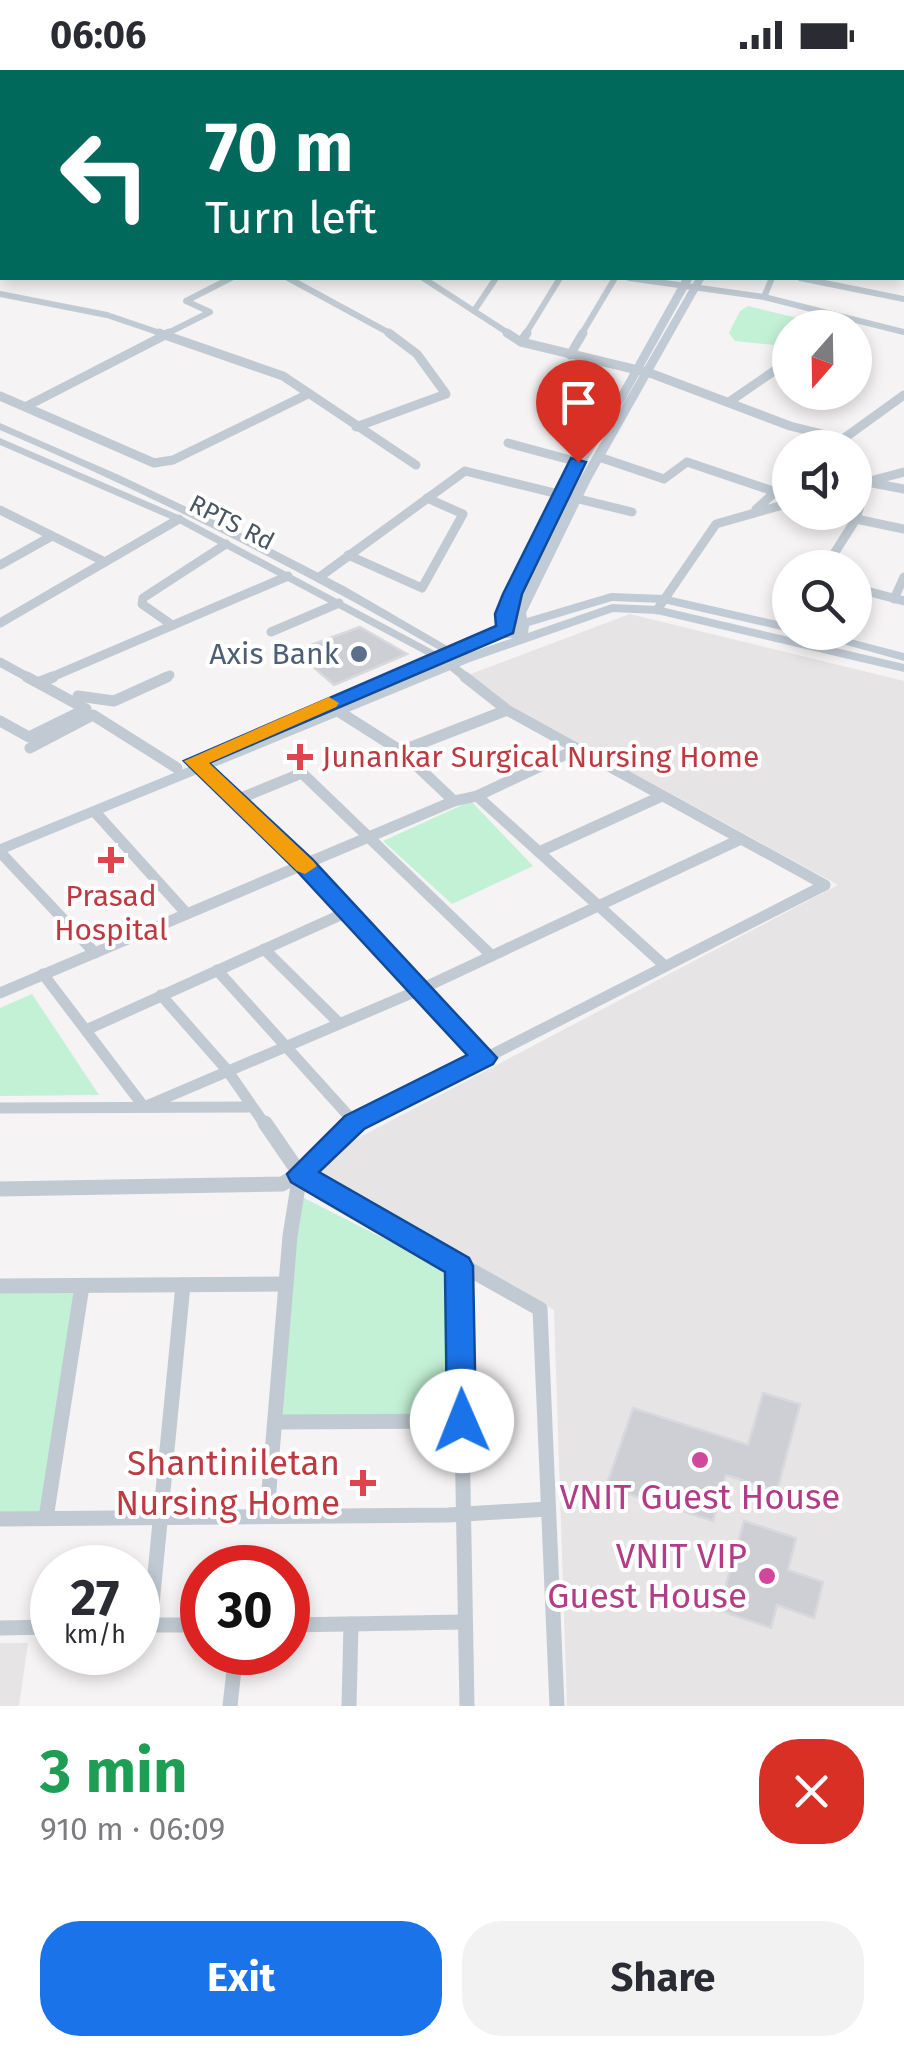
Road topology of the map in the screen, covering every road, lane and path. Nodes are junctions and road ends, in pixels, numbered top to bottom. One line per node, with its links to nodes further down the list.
1 (227, 280): 18 (street)
2 (292, 280): 29 (street)
3 (430, 280): 15 (street)
4 (495, 280): 15 (street)
5 (559, 280): 19 (street)
6 (615, 280): 20 (street)
7 (660, 280): 10 (street)
8 (771, 280): 12 (street)
9 (810, 280): 13 (street)
10 (692, 282): 12 (street); 21 (main road)
11 (0, 294): 18 (street)
12 (764, 297): 14 (street)
13 (904, 299)
14 (817, 310)
15 (474, 311): 19 (street)
16 (872, 324): 17 (street)
17 (904, 332)
18 (166, 334): 23 (street); 27 (street)
19 (521, 342): 20 (street)
20 (570, 355): 21 (street)
21 (644, 372): 26 (street); 34 (main road); 35 (main road)
22 (772, 372): 26 (street)
23 (308, 394): 27 (street); 29 (street)
24 (904, 395): 31 (street)
25 (0, 396): 27 (street)
26 (729, 402): 30 (street)
27 (27, 406)
28 (0, 426): 59 (street)
29 (356, 427): 36 (street)
30 (813, 430)
31 (857, 430)
32 (0, 442): 50 (street, RPTS Rd)
33 (508, 443): 35 (street)
34 (598, 457): 41 (street); 45 (main road)
35 (578, 462): 43 (main road)
36 (416, 466)
37 (900, 471): 38 (street)
38 (872, 480)
39 (872, 483): 40 (street)
40 (904, 489)
41 (772, 491)
42 (772, 495): 49 (street)
43 (558, 496): 44 (street); 45 (street); 69 (main road)
44 (427, 498): 55 (street); 55 (street)
45 (575, 500): 48 (street); 69 (main road)
46 (772, 508): 49 (street)
47 (0, 510): 53 (street)
48 (632, 512)
49 (750, 514): 64 (street)
50 (179, 519): 54 (street, RPTS Rd); 56 (street)
51 (872, 523): 52 (street)
52 (904, 529)
53 (52, 536): 56 (street); 57 (street)
54 (226, 544): 58 (street, RPTS Rd); 67 (street)
55 (348, 555): 59 (street)
56 (105, 562): 65 (street)
57 (0, 564)
58 (288, 576): 63 (street, RPTS Rd); 67 (street); 71 (street)
59 (321, 576): 73 (street)
60 (904, 577): 62 (street)
61 (872, 593): 62 (street)
62 (899, 600)
63 (339, 603): 68 (street); 73 (street, RPTS Rd)
64 (660, 604): 66 (main road); 69 (main road); 75 (main road)
65 (0, 623)
66 (772, 623)
67 (172, 625): 71 (street)
68 (272, 632)
69 (516, 632): 73 (main road)
70 (872, 648): 72 (main road)
71 (98, 656): 77 (street)
72 (904, 656)
73 (447, 657): 78 (main road); 79 (street); 84 (main road)
74 (2, 659): 77 (street)
75 (904, 668)
76 (170, 675): 77 (street)
77 (43, 680): 80 (street)
78 (338, 710): 83 (street); 84 (main road)
79 (508, 710): 82 (street); 83 (street)
80 (0, 721)
81 (30, 748): 85 (street)
82 (577, 750): 86 (street); 87 (street)
83 (400, 751): 89 (street)
84 (198, 764): 85 (main road); 88 (street); 90 (main road)
85 (177, 768): 92 (main road)
86 (477, 796): 89 (street); 95 (street)
87 (662, 796): 93 (street); 95 (street)
88 (236, 800): 91 (street); 96 (street)
89 (454, 801): 91 (street)
90 (95, 812): 94 (main road); 99 (street)
91 (370, 836): 96 (street); 102 (street)
92 (0, 839)
93 (740, 839): 97 (street); 103 (street)
94 (0, 851): 101 (street)
95 (538, 852): 97 (street)
96 (304, 864): 98 (street); 99 (street)
97 (597, 906): 102 (street); 103 (street)
98 (347, 912): 100 (street); 106 (street)
99 (187, 914): 101 (street)
100 (264, 949): 104 (street); 109 (street)
101 (94, 953): 105 (street)
102 (492, 956): 106 (street)
103 (665, 966): 112 (street)
104 (216, 970): 108 (street); 111 (street)
105 (43, 974): 107 (street); 110 (street)
106 (419, 990): 109 (street); 112 (street)
107 (0, 993)
108 (161, 995): 110 (street); 113 (street)
109 (339, 1023): 111 (street)
110 (86, 1030): 114 (street)
111 (287, 1045): 113 (street); 117 (street)
112 (484, 1058): 117 (street)
113 (227, 1070): 114 (street); 115 (street)
114 (144, 1107): 115 (street); 116 (street)
115 (250, 1107): 118 (street)
116 (0, 1108)
117 (354, 1122): 118 (street)
118 (300, 1174): 119 (street); 120 (street); 121 (street)
119 (0, 1189)
120 (459, 1266): 125 (street); 127 (street)
121 (286, 1284): 122 (street); 126 (street)
122 (183, 1285): 124 (street); 130 (street)
123 (0, 1286): 124 (street)
124 (82, 1286): 131 (street)
125 (462, 1421): 126 (street); 129 (street)
126 (275, 1422): 128 (street)
127 (548, 1509): 129 (street); 143 (street)
128 (267, 1514): 129 (street); 130 (street)
129 (463, 1514): 134 (street)
130 (158, 1516): 131 (street); 133 (street)
131 (46, 1518): 132 (street)
132 (0, 1519)
133 (154, 1545)
134 (465, 1622): 135 (street); 142 (street)
135 (350, 1624): 136 (street); 141 (street)
136 (310, 1625)
137 (30, 1627): 138 (street)
138 (0, 1628)
139 (233, 1675): 140 (street)
140 (230, 1706)
141 (349, 1706)
142 (468, 1706)
143 (557, 1706)

